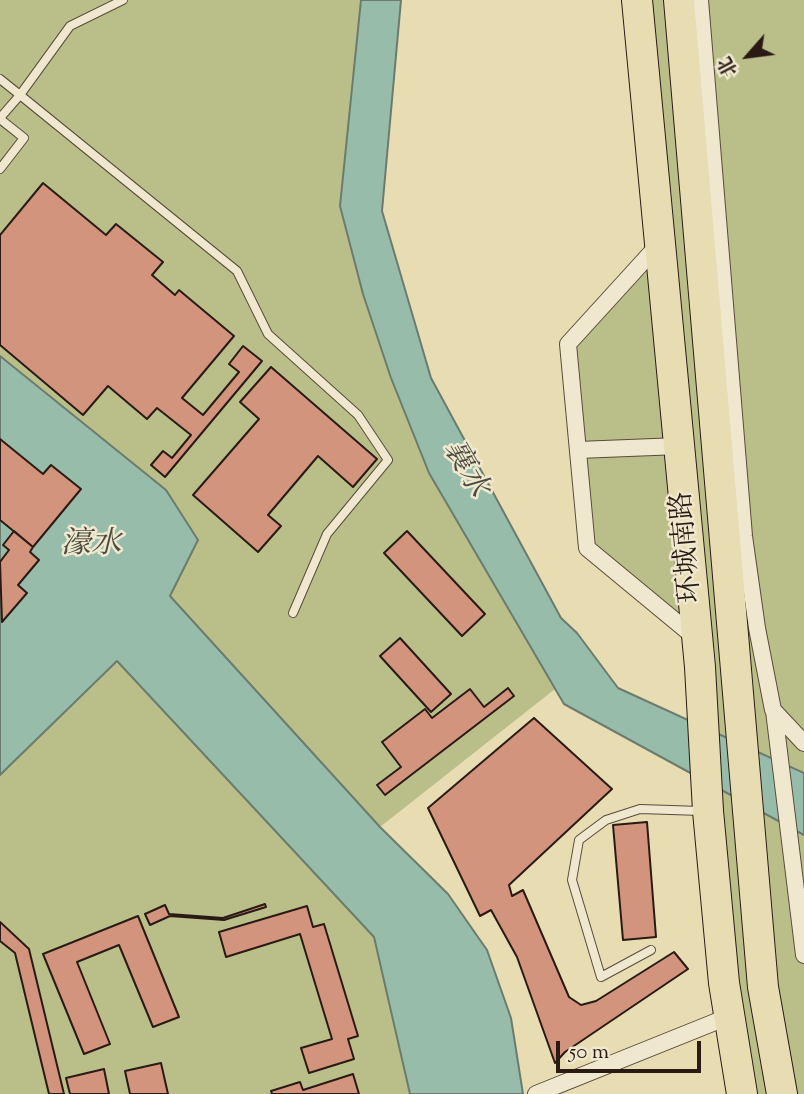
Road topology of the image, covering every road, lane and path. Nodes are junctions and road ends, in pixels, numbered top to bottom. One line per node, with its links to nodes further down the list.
1 (123, 0): 6 (lane)
2 (637, 0): 9 (highway, 环城南路)
3 (679, 0): 22 (highway, 环城南路)
4 (700, 0): 14 (street)
5 (0, 79): 6 (lane)
6 (20, 95): 7 (lane); 12 (lane)
7 (0, 118): 8 (lane)
8 (0, 169)
9 (660, 243): 10 (highway, 环城南路); 11 (street)
10 (679, 446): 11 (street); 13 (highway, 环城南路)
11 (578, 450): 13 (street)
12 (293, 613)
13 (699, 653): 16 (highway, 环城南路)
14 (774, 711): 15 (street); 18 (street)
15 (804, 743)
16 (708, 811): 17 (lane); 19 (highway, 环城南路)
17 (651, 950)
18 (804, 955)
19 (730, 1016): 20 (street); 21 (highway, 环城南路)
20 (540, 1092)
21 (742, 1094)
22 (782, 1094)

